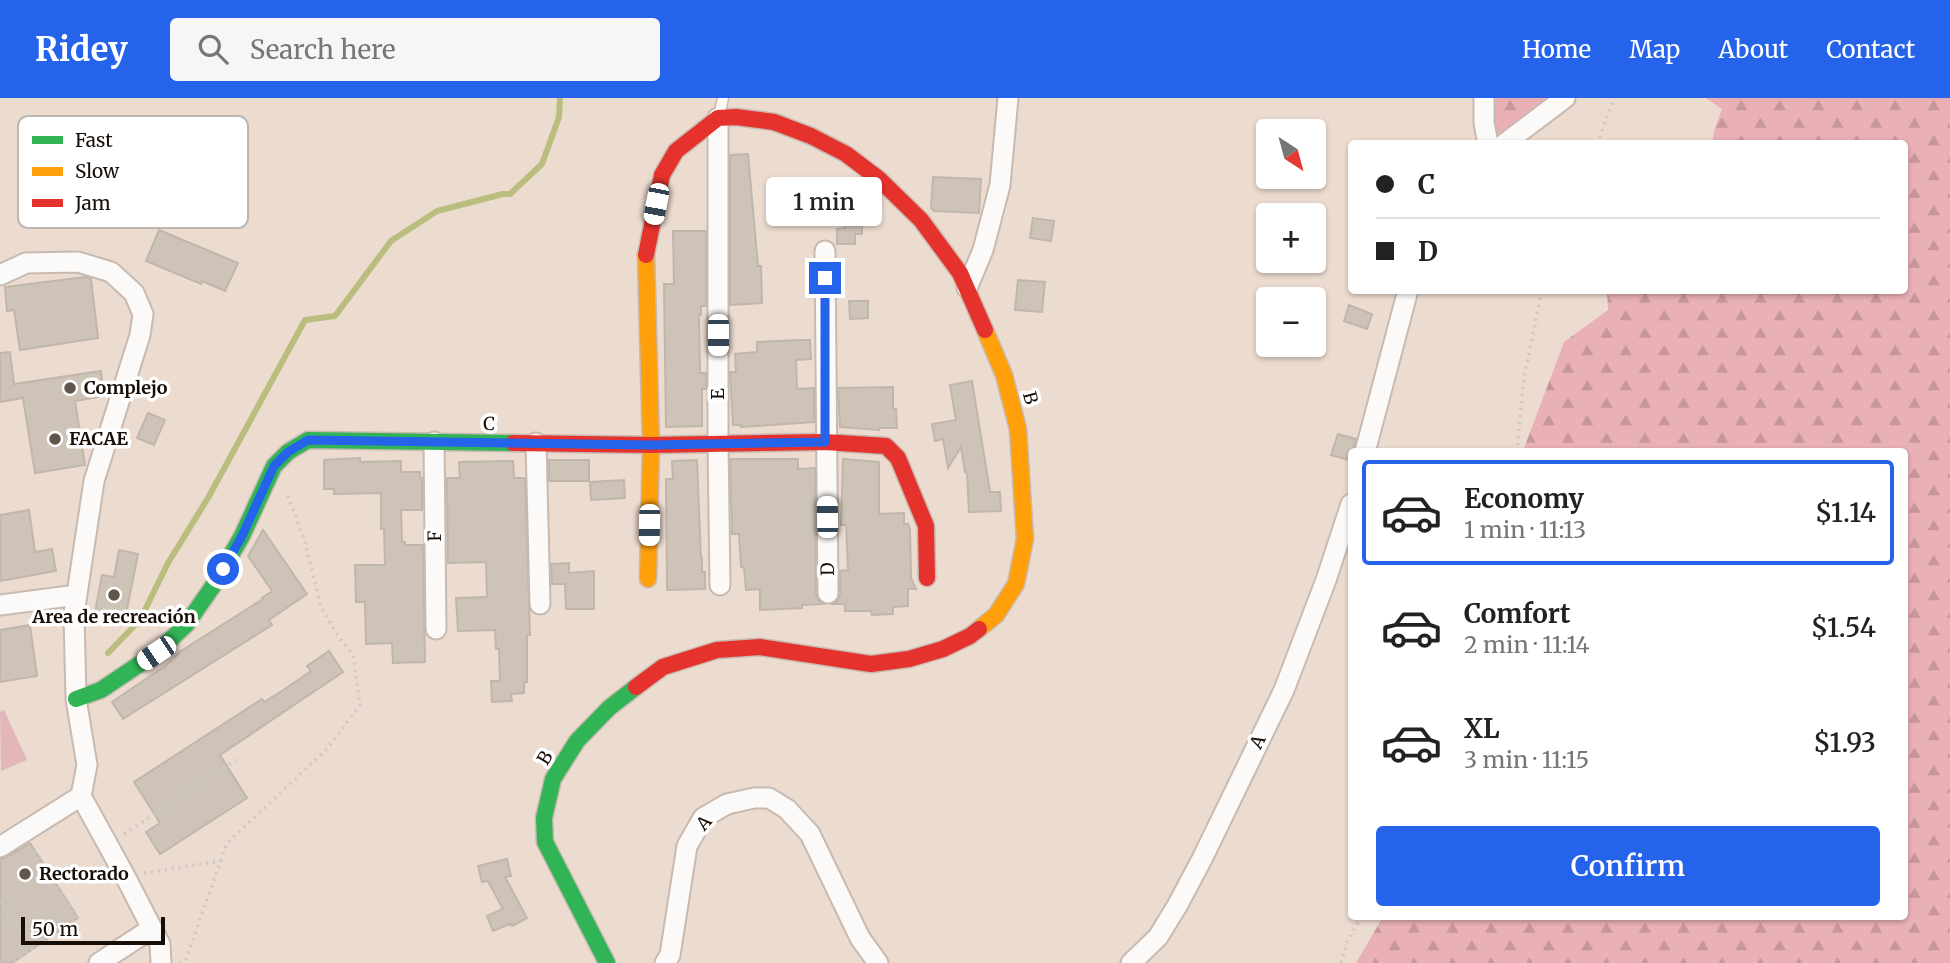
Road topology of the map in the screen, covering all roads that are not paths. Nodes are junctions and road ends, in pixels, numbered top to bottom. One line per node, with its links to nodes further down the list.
1 (723, 98): 5 (lane)
2 (1008, 98): 10 (street)
3 (1485, 98): 6 (street)
4 (1565, 98): 7 (street)
5 (718, 118): 10 (street, B); 15 (street, E); 16 (street)
6 (1487, 140)
7 (1509, 140)
8 (825, 251): 13 (street, D)
9 (0, 275): 23 (street)
10 (967, 288): 33 (street, B)
11 (1407, 294): 17 (street)
12 (434, 442): 14 (street, C); 26 (street, F); 27 (street, C)
13 (825, 442): 15 (street, C); 19 (street, C); 22 (street, D)
14 (536, 443): 16 (street, C); 24 (street)
15 (718, 443): 16 (street, C); 21 (street, E)
16 (651, 445): 20 (street)
17 (1366, 448)
18 (1348, 513): 36 (street, A)
19 (927, 578)
20 (648, 579)
21 (720, 586)
22 (828, 593)
23 (77, 595): 25 (street); 27 (street)
24 (540, 604)
25 (0, 605)
26 (436, 629)
27 (76, 699): 28 (street)
28 (81, 796): 29 (street); 30 (street)
29 (0, 847)
30 (151, 929): 31 (street); 32 (street)
31 (99, 963)
32 (161, 963)
33 (607, 963)
34 (665, 963): 35 (street, A)
35 (878, 963)
36 (1131, 963)

